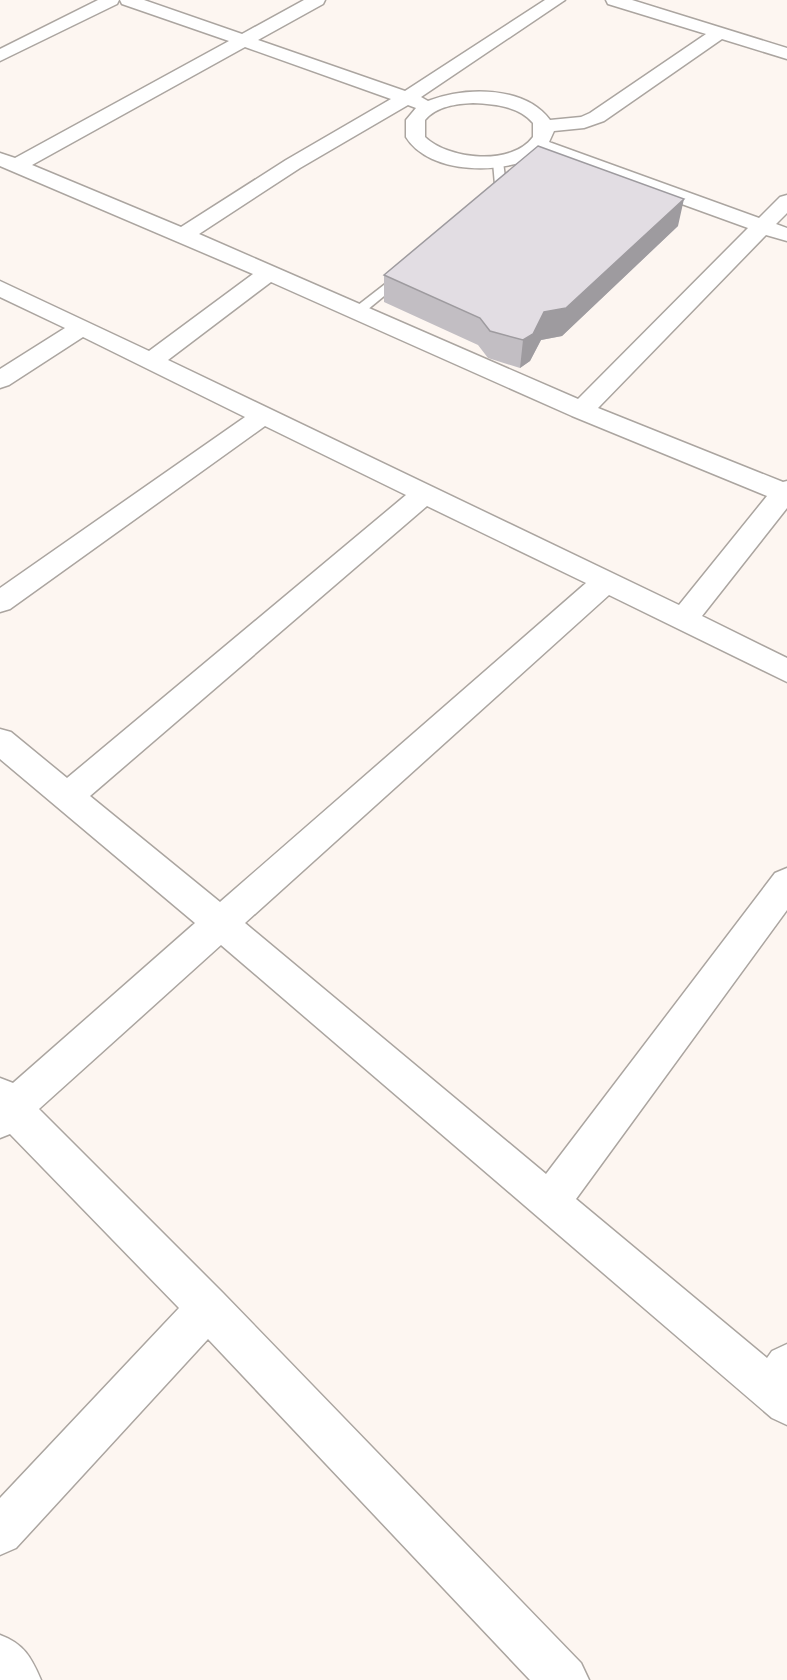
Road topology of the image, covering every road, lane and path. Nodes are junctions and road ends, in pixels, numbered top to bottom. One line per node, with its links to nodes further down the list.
1 (111, 0): 10 (street)
2 (128, 0): 9 (street)
3 (317, 0): 9 (street)
4 (557, 0): 13 (street)
5 (614, 0): 6 (street)
6 (646, 4): 7 (street)
7 (719, 33): 11 (street); 15 (street)
8 (0, 38): 10 (street)
9 (242, 40): 13 (street); 17 (street)
10 (23, 44): 12 (street)
11 (787, 54)
12 (0, 56)
13 (407, 98): 14 (street); 21 (street)
14 (430, 107): 15 (street); 16 (street)
15 (541, 135): 16 (street); 20 (street)
16 (498, 162): 19 (lane)
17 (8, 163): 21 (street)
18 (787, 201): 20 (street)
19 (484, 209)
20 (761, 227): 22 (street); 30 (street)
21 (183, 236): 24 (street)
22 (787, 236)
23 (409, 270): 26 (lane)
24 (269, 273): 26 (street); 28 (street)
25 (0, 288): 27 (street)
26 (357, 312): 30 (street)
27 (81, 327): 28 (street); 29 (street)
28 (151, 361): 31 (street)
29 (0, 380)
30 (581, 410): 32 (street)
31 (263, 416): 33 (street); 35 (street)
32 (786, 491): 36 (street)
33 (424, 494): 34 (street); 39 (street)
34 (606, 581): 36 (street); 41 (street)
35 (0, 602)
36 (683, 620): 37 (street)
37 (787, 671)
38 (0, 741): 39 (street)
39 (67, 797): 41 (street)
40 (787, 883): 43 (street)
41 (220, 923): 42 (street); 43 (street)
42 (4, 1108): 44 (street)
43 (549, 1203): 45 (street)
44 (208, 1308): 46 (street); 48 (street)
45 (782, 1386)
46 (0, 1532)
47 (0, 1659): 49 (street)
48 (560, 1679)
49 (16, 1680)

